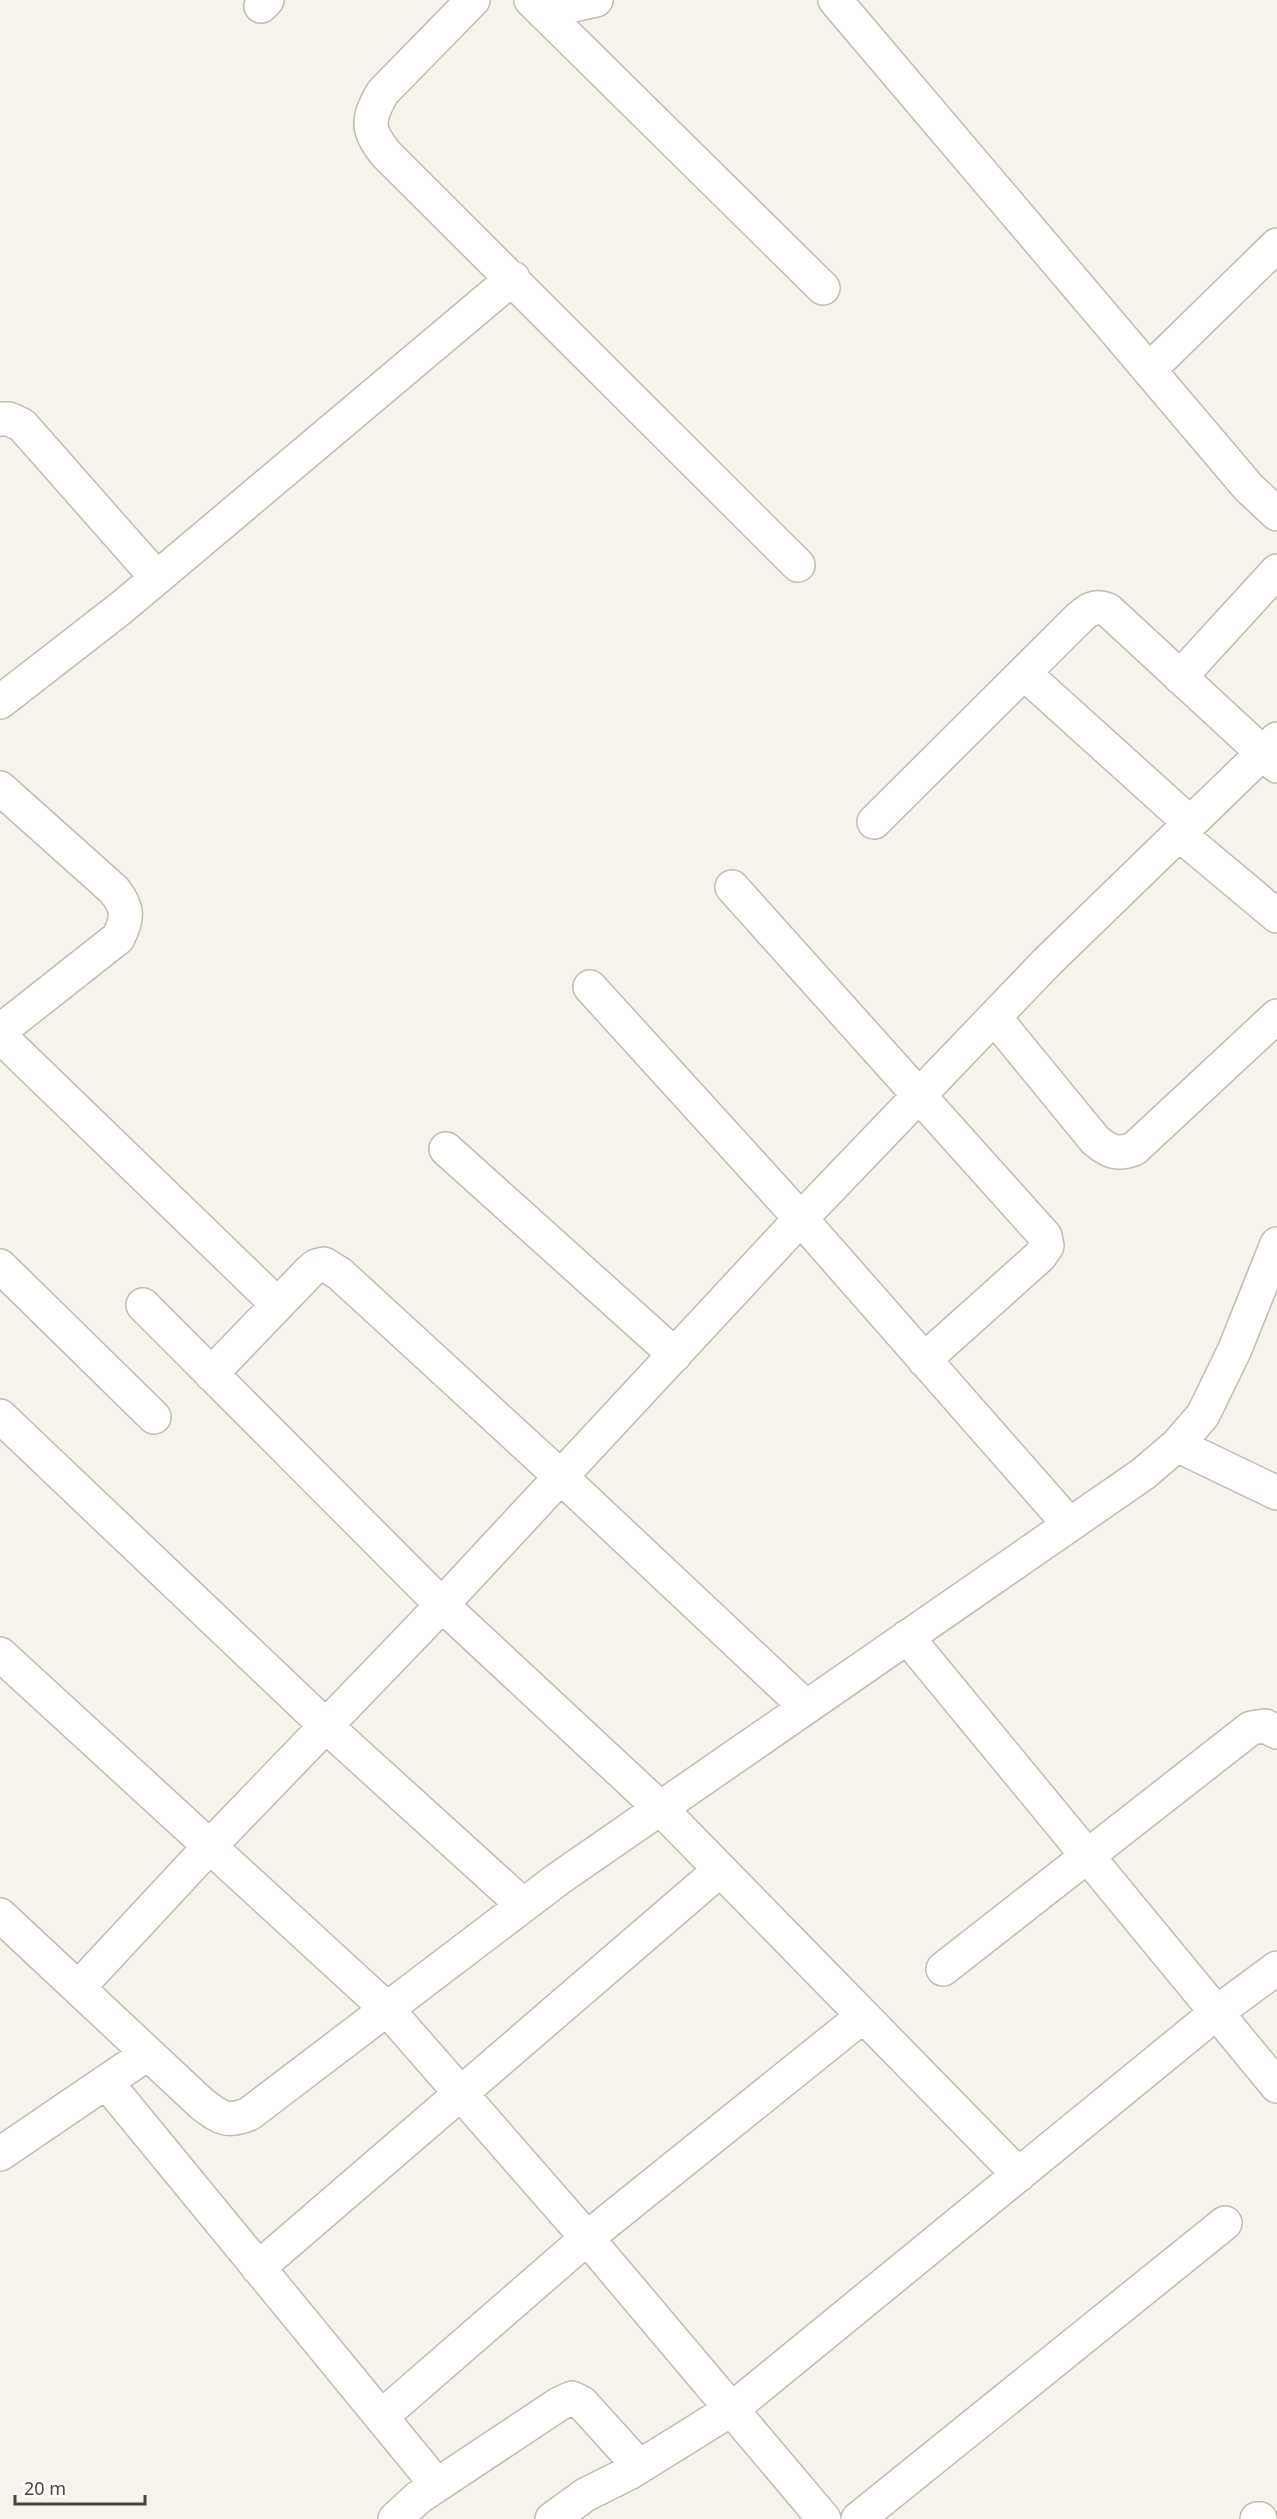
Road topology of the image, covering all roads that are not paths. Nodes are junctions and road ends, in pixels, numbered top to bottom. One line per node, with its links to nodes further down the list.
1 (473, 0): 6 (street)
2 (596, 0): 4 (street)
3 (835, 0): 8 (street)
4 (537, 6): 7 (street)
5 (1277, 245): 8 (street)
6 (513, 278): 11 (street); 13 (street)
7 (823, 288)
8 (1149, 370): 10 (street)
9 (0, 419): 13 (street)
10 (1277, 514)
11 (798, 565)
12 (1277, 571): 15 (street)
13 (157, 578): 16 (street)
14 (1024, 673): 15 (street); 19 (street); 20 (street)
15 (1180, 677): 17 (street)
16 (0, 702)
17 (1272, 752): 20 (street)
18 (0, 789): 26 (street)
19 (874, 822)
20 (1185, 829): 22 (street); 25 (street)
21 (732, 887): 28 (street)
22 (1277, 916)
23 (590, 987): 30 (street)
24 (1277, 1016): 25 (street)
25 (994, 1018): 28 (street)
26 (0, 1031)
27 (0, 1036): 33 (street)
28 (919, 1097): 30 (street); 36 (street)
29 (446, 1149): 35 (street)
30 (801, 1219): 35 (street); 36 (street)
31 (1277, 1244): 40 (street)
32 (0, 1266): 39 (street)
33 (277, 1304): 37 (street); 41 (street)
34 (142, 1305): 37 (street)
35 (675, 1355): 41 (street)
36 (924, 1360): 43 (street)
37 (211, 1374): 44 (street)
38 (0, 1416): 48 (street)
39 (154, 1417)
40 (1177, 1445): 42 (street); 43 (street)
41 (561, 1477): 44 (street); 47 (street)
42 (1277, 1493)
43 (1069, 1524): 45 (street)
44 (442, 1605): 48 (street); 50 (street)
45 (907, 1637): 47 (street); 52 (street)
46 (0, 1654): 51 (street)
47 (806, 1707): 50 (street)
48 (326, 1726): 51 (street); 54 (street)
49 (1277, 1732): 52 (street)
50 (660, 1808): 53 (street); 54 (street)
51 (211, 1845): 58 (street); 59 (street)
52 (1086, 1857): 57 (street); 60 (street)
53 (720, 1870): 61 (street); 65 (street)
54 (523, 1905): 59 (street)
55 (0, 1915): 58 (street)
56 (1277, 1968): 60 (street)
57 (942, 1969)
58 (78, 1988): 62 (street)
59 (387, 2008): 62 (street); 65 (street)
60 (1216, 2013): 64 (street); 67 (street)
61 (863, 2016): 67 (street); 69 (street)
62 (147, 2054): 63 (street)
63 (106, 2082): 66 (street); 70 (street)
64 (1277, 2086)
65 (460, 2093): 69 (street); 70 (street)
66 (0, 2154)
67 (1019, 2175): 71 (street)
68 (1225, 2223): 75 (street)
69 (587, 2238): 71 (street); 72 (street)
70 (258, 2268): 72 (street)
71 (732, 2409): 73 (street); 78 (street)
72 (381, 2417): 74 (street)
73 (639, 2466): 74 (street); 77 (street)
74 (437, 2485): 76 (street)
75 (864, 2517)
76 (395, 2519)
77 (552, 2519)
78 (824, 2519)

